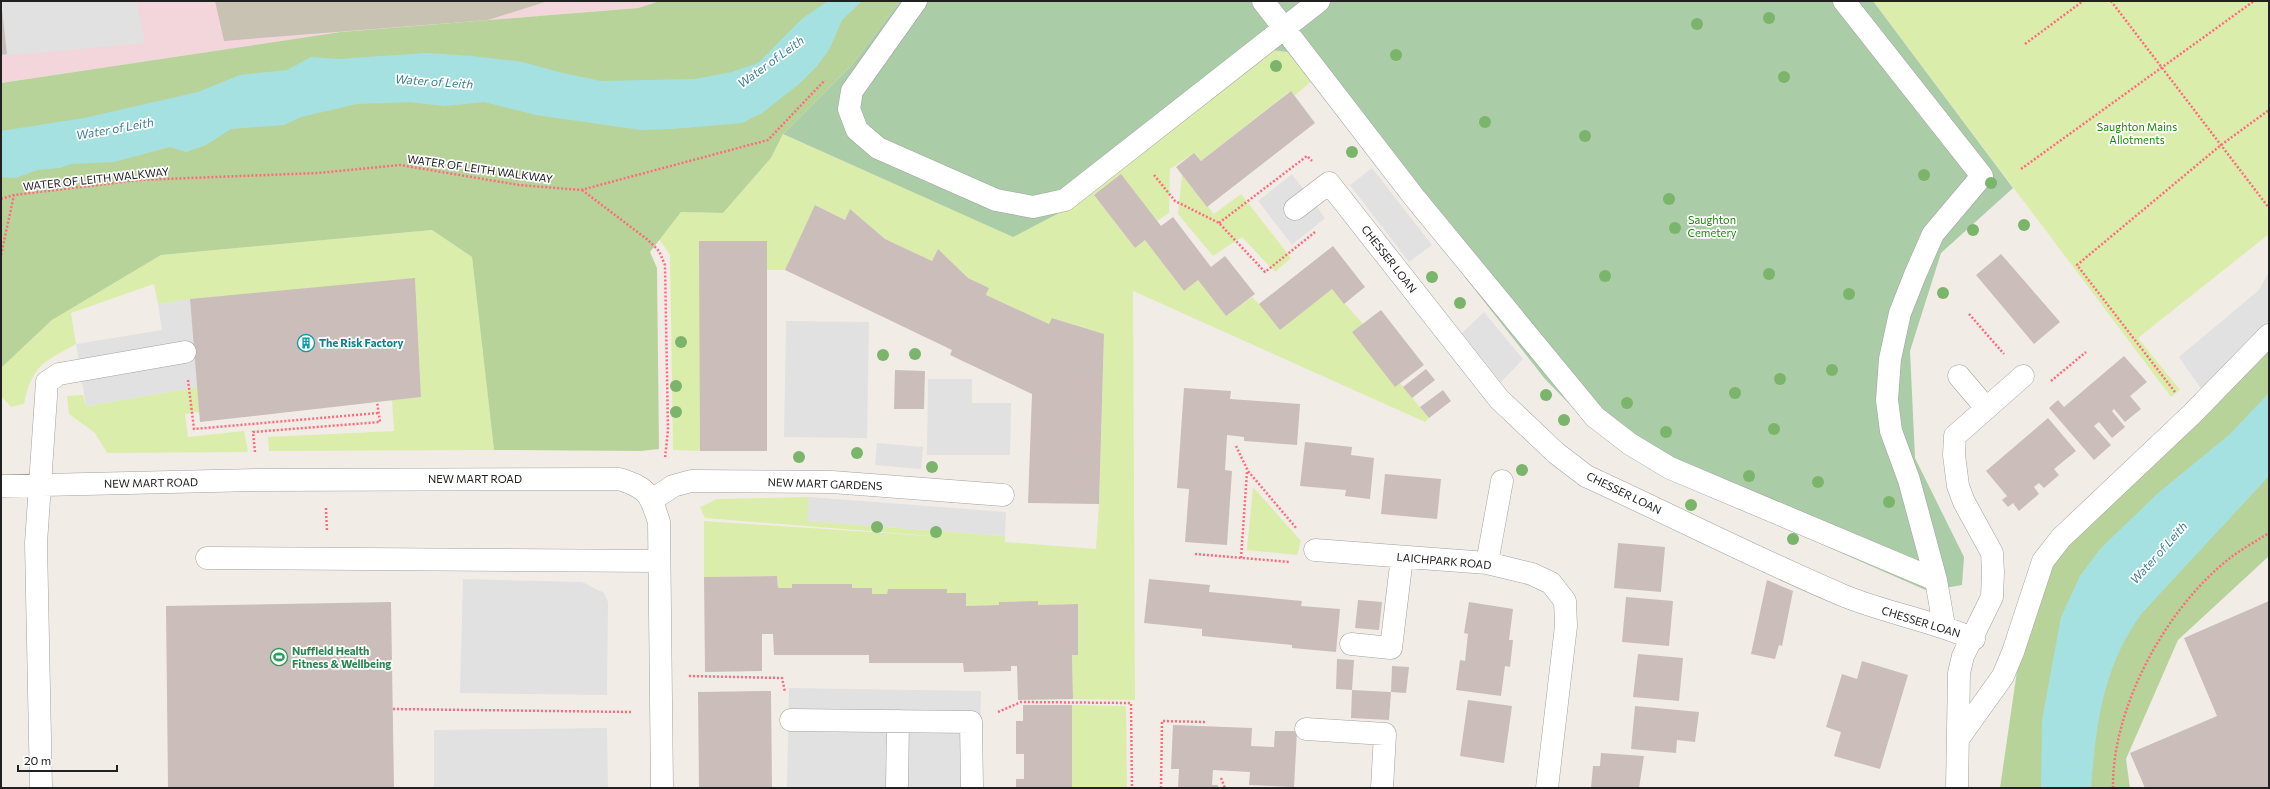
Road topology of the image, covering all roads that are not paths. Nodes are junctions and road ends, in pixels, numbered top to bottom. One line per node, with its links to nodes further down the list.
1 (916, 1): 5 (street)
2 (1263, 1): 5 (street)
3 (1320, 1): 5 (street)
4 (1844, 1): 22 (street)
5 (1284, 28): 22 (street)
6 (1295, 209): 23 (street, CHESSER LOAN)
7 (2269, 335): 29 (street)
8 (185, 352): 13 (street)
9 (1958, 376): 11 (street)
10 (2022, 376): 11 (street, CHESSER LOAN)
11 (1986, 408): 24 (street, CHESSER LOAN)
12 (1502, 481): 21 (street)
13 (39, 485): 14 (street, NEW MART ROAD); 16 (street, NEW MART ROAD); 30 (street)
14 (1, 486)
15 (1003, 495): 16 (street, NEW MART GARDENS)
16 (652, 500): 20 (street, NEW MART ROAD)
17 (1316, 550): 18 (street, LAICHPARK ROAD)
18 (1402, 557): 21 (street, LAICHPARK ROAD); 25 (street)
19 (207, 558): 20 (street)
20 (659, 561): 31 (street, NEW MART ROAD)
21 (1487, 563): 35 (street, LAICHPARK ROAD)
22 (1936, 580): 23 (street)
23 (1944, 626): 24 (street, CHESSER LOAN)
24 (1974, 638): 29 (street, CHESSER LOAN)
25 (1351, 644)
26 (791, 720): 27 (street)
27 (898, 721): 32 (street); 33 (street)
28 (1306, 728): 34 (street)
29 (1958, 739): 36 (street, CHESSER LOAN)
30 (41, 788)
31 (662, 788)
32 (897, 788)
33 (972, 788)
34 (1382, 788)
35 (1547, 788)
36 (1956, 788)

